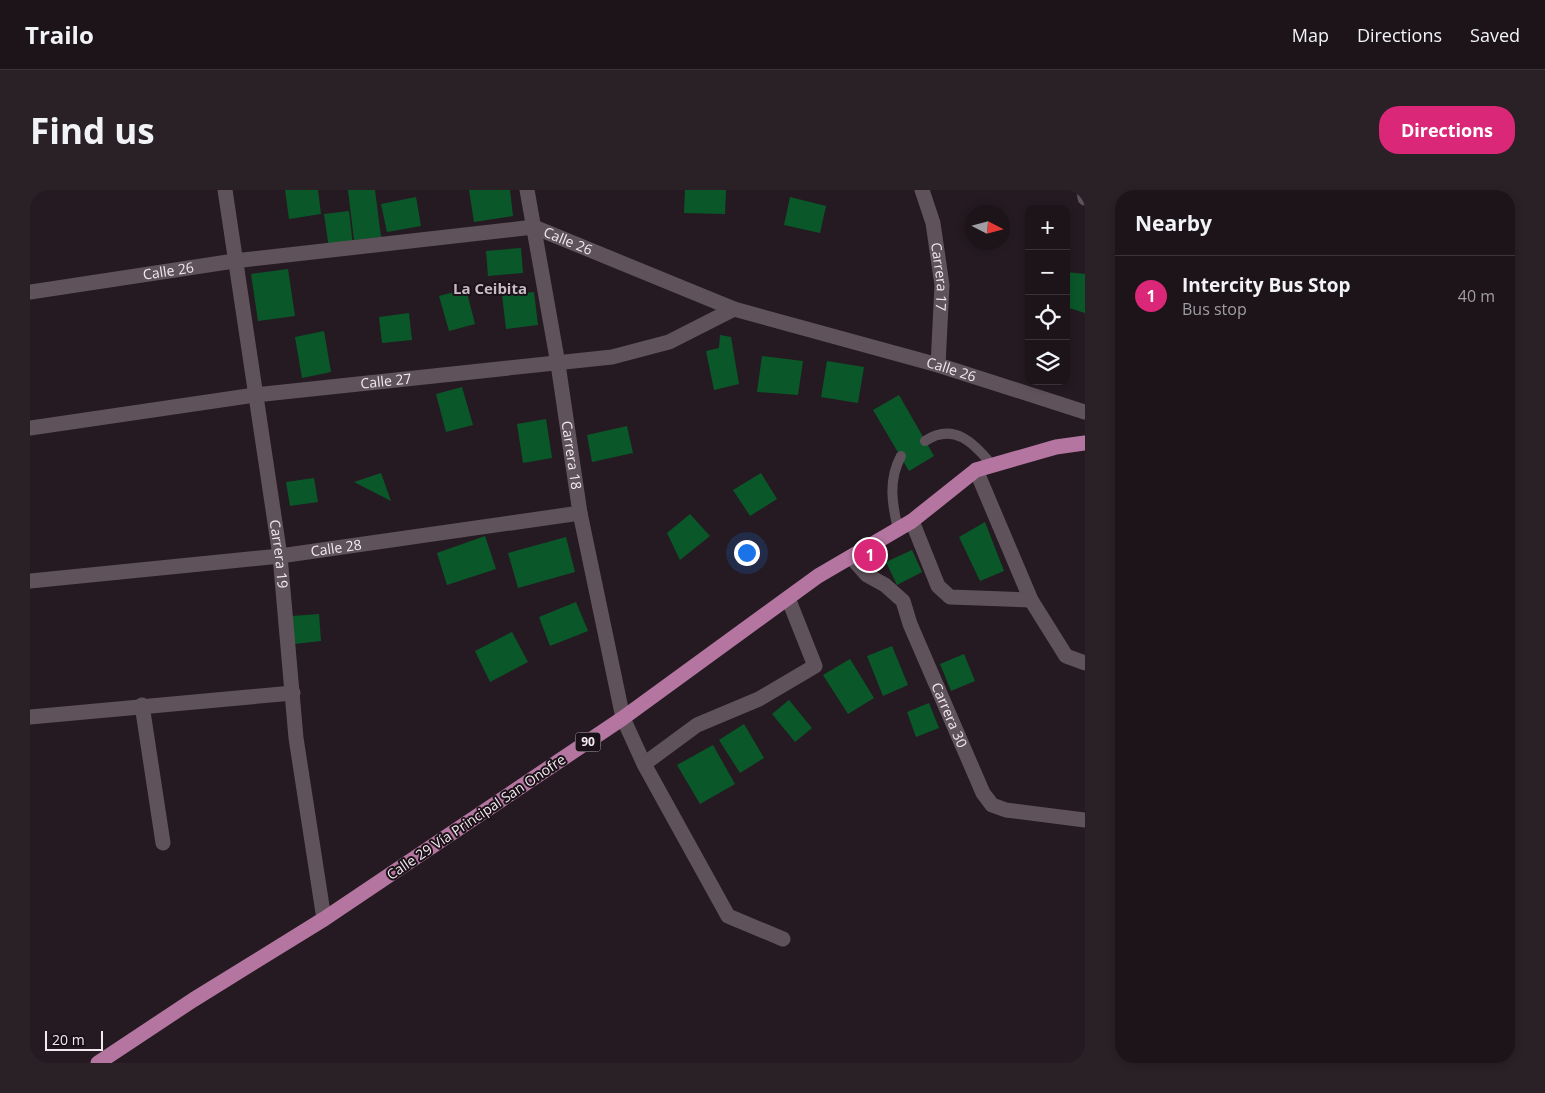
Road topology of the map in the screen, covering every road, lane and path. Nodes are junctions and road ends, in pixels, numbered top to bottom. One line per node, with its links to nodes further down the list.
1 (224, 190): 7 (street, Carrera 19)
2 (527, 190): 6 (street, Carrera 18)
3 (922, 190): 11 (street, Carrera 17)
4 (1084, 190): 5 (street)
5 (1085, 198)
6 (534, 227): 7 (street, Calle 26); 9 (street, Calle 26); 10 (street, Carrera 18)
7 (234, 261): 8 (street, Calle 26); 12 (street, Carrera 19)
8 (30, 292)
9 (734, 309): 10 (street, Calle 27); 11 (street, Calle 26)
10 (558, 364): 12 (street, Calle 27); 20 (street, Carrera 18)
11 (938, 365): 13 (street, Calle 26)
12 (255, 395): 14 (street, Calle 27); 23 (street, Carrera 19)
13 (1085, 412)
14 (30, 428)
15 (925, 441): 18 (lane)
16 (1085, 443): 18 (main road, Calle 29 Vía Principal San Onofre / 90)
17 (901, 456): 22 (lane)
18 (992, 465): 19 (main road, Calle 29 Vía Principal San Onofre / 90)
19 (976, 470): 21 (main road, Calle 29 Vía Principal San Onofre / 90); 27 (street)
20 (580, 512): 23 (street, Calle 28); 32 (street, Carrera 18)
21 (912, 521): 22 (main road, Calle 29 Vía Principal San Onofre / 90); 27 (street)
22 (898, 529): 24 (main road, Calle 29 Vía Principal San Onofre / 90)
23 (280, 556): 25 (street, Calle 28); 29 (street, Carrera 19)
24 (851, 557): 26 (main road, Calle 29 Vía Principal San Onofre / 90); 34 (street, Carrera 30)
25 (30, 581)
26 (788, 598): 32 (main road, Calle 29 Vía Principal San Onofre / 90); 33 (street)
27 (1031, 600): 28 (street)
28 (1085, 663)
29 (293, 693): 30 (street); 36 (street, Carrera 19)
30 (142, 705): 31 (street); 35 (street)
31 (30, 717)
32 (624, 718): 33 (street, Carrera 18); 36 (main road, Calle 29 Vía Principal San Onofre / 90)
33 (644, 764): 37 (street, Carrera 18)
34 (1085, 820)
35 (163, 843)
36 (324, 919): 38 (main road, Calle 29 Vía Principal San Onofre / 90)
37 (783, 939)
38 (98, 1063)

